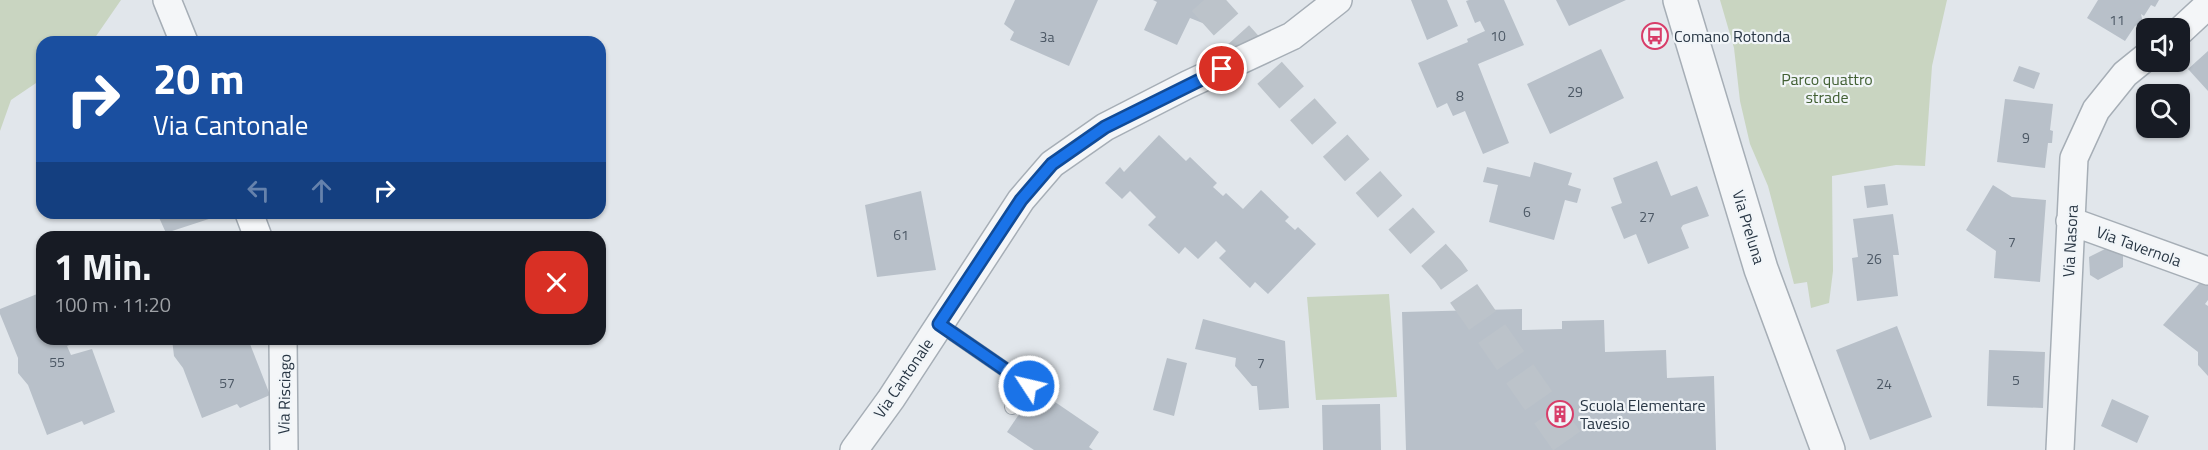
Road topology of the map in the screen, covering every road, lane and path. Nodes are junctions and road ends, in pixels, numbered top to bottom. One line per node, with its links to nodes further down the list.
1 (167, 0): 6 (street)
2 (1338, 0): 10 (street, Via Cantonale)
3 (1680, 0): 15 (street, Via Preluna)
4 (2208, 4): 5 (street)
5 (2190, 21)
6 (181, 36)
7 (2136, 65): 8 (street, Via Nasora)
8 (2070, 221): 9 (street, Via Tavernola); 16 (street, Via Nasora)
9 (2208, 271)
10 (939, 324): 12 (lane); 14 (street, Via Cantonale)
11 (284, 345): 13 (street, Via Risciago)
12 (1012, 407)
13 (284, 450)
14 (854, 450)
15 (1828, 450)
16 (2060, 450)

